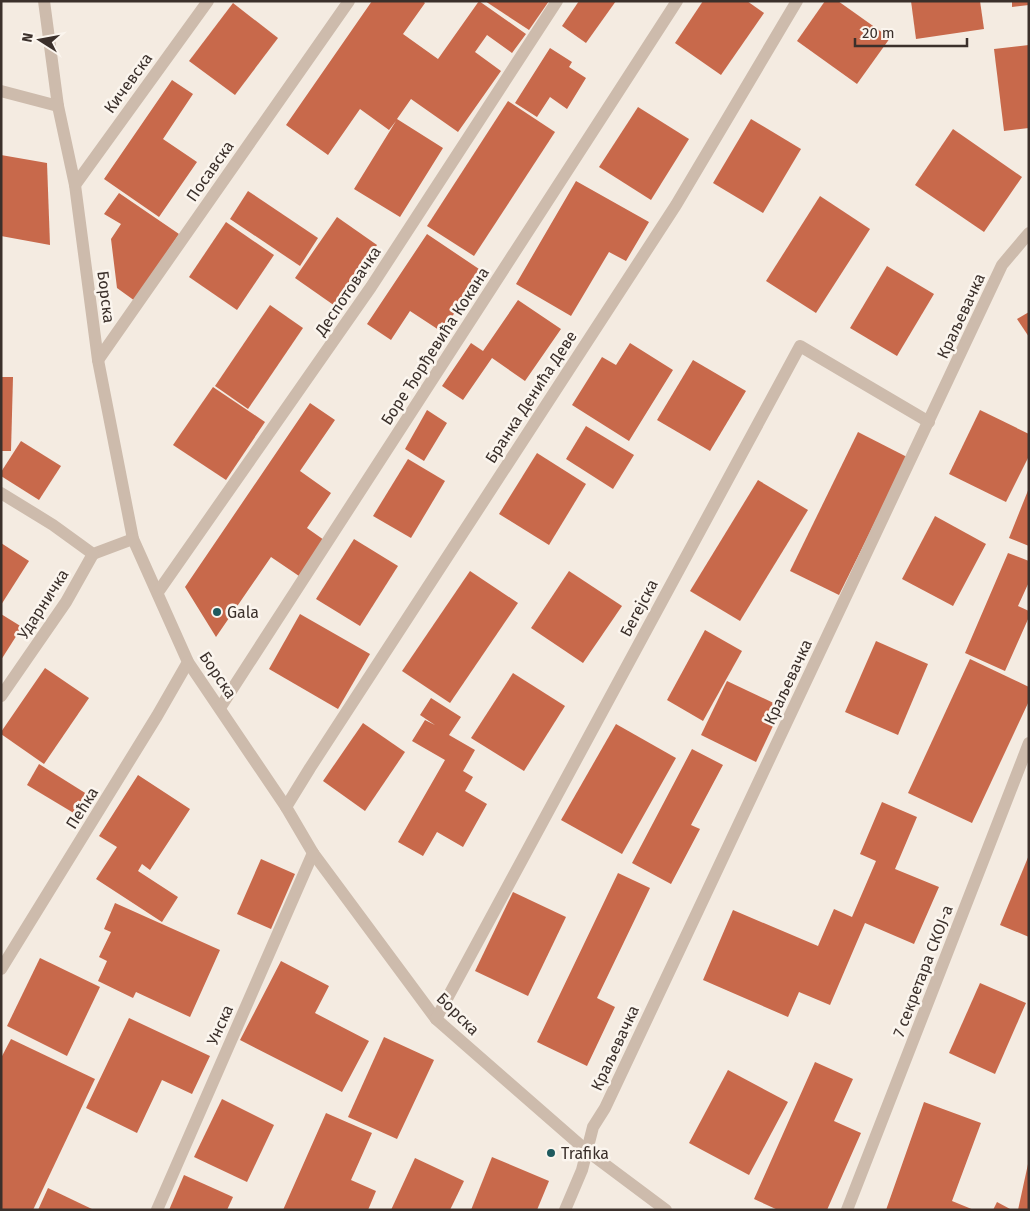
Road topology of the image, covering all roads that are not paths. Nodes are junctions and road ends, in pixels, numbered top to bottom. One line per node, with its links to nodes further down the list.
1 (44, 1): 8 (street, Борска)
2 (208, 1): 9 (street, Кичевска)
3 (349, 1): 11 (street, Посавска)
4 (557, 1): 16 (street, Деспотовачка)
5 (677, 1): 19 (street, Боре Ђорђевића Кокана)
6 (797, 1): 21 (street, Бранка Денића Деве)
7 (1, 91): 8 (street)
8 (58, 106): 9 (street, Борска)
9 (75, 185): 11 (street, Борска)
10 (1029, 234): 12 (street, Краљевачка)
11 (98, 360): 14 (street, Борска)
12 (929, 422): 24 (street, Бегејска); 25 (street, Краљевачка)
13 (1, 493): 15 (street)
14 (133, 539): 15 (street); 16 (street, Борска)
15 (93, 554): 18 (street, Ударничка)
16 (158, 592): 17 (street, Борска)
17 (188, 662): 19 (street, Борска); 23 (street, Пећка)
18 (1, 696)
19 (220, 708): 21 (street, Борска)
20 (1029, 743): 29 (street, 7 секретара СКОЈ-а)
21 (286, 807): 22 (street, Борска)
22 (313, 853): 24 (street, Борска); 26 (street, Унска)
23 (1, 969)
24 (436, 1019): 25 (street, Борска)
25 (587, 1151): 27 (street, Краљевачка); 28 (street, Борска)
26 (157, 1210)
27 (565, 1210)
28 (666, 1210)
29 (847, 1210)

